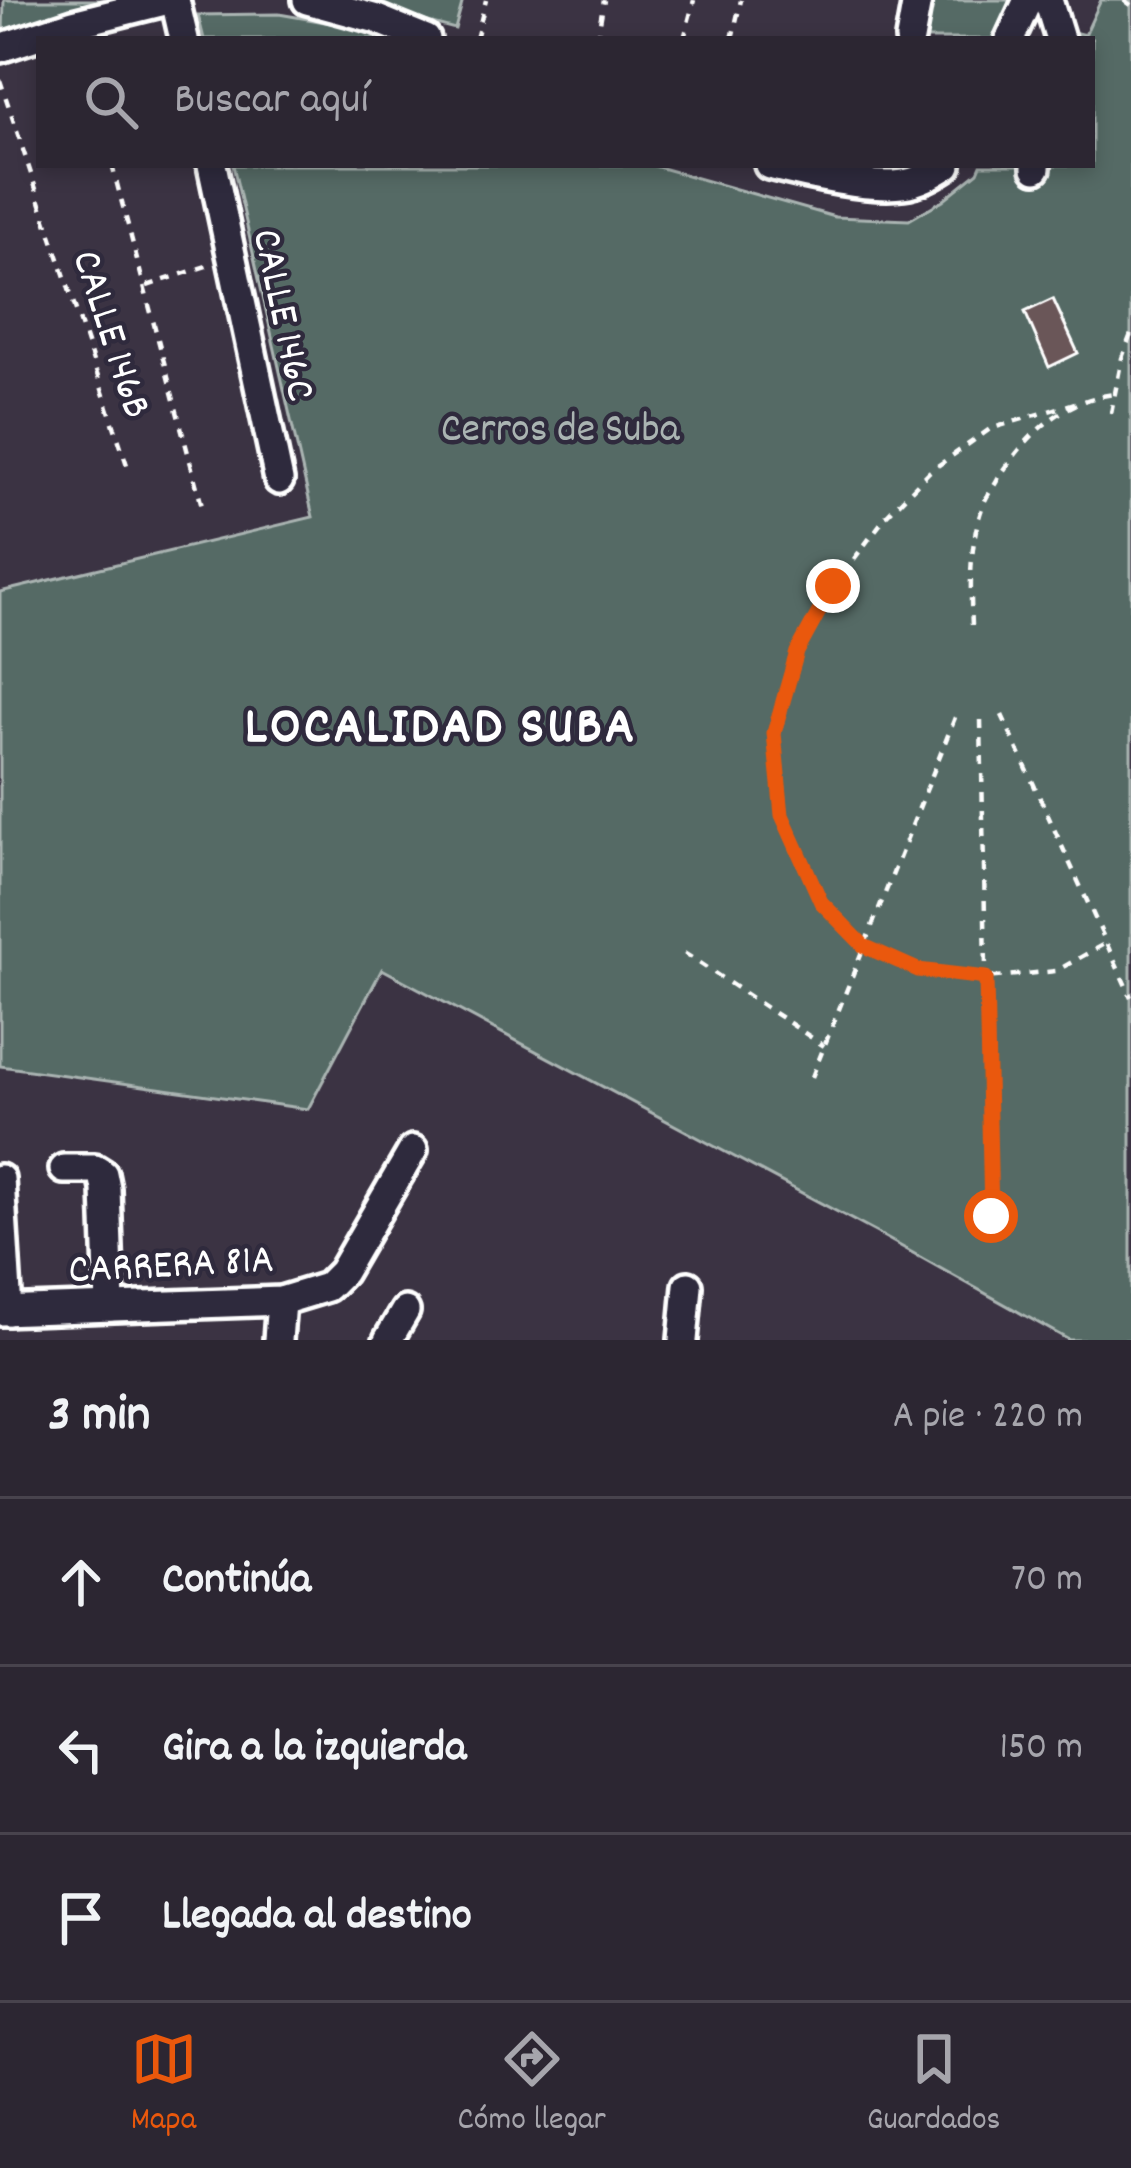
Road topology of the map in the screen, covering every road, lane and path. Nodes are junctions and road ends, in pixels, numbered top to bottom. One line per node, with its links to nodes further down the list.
1 (172, 0): 13 (street); 14 (street)
2 (308, 0): 15 (street)
3 (485, 0): 16 (path)
4 (604, 0): 17 (path)
5 (694, 0): 18 (path)
6 (741, 0): 19 (path)
7 (917, 0): 20 (street)
8 (1028, 0): 21 (street)
9 (1048, 0): 22 (street)
10 (1124, 0): 11 (path)
11 (1131, 5)
12 (36, 36): 23 (street)
13 (36, 36)
14 (183, 36)
15 (418, 36)
16 (477, 36)
17 (598, 36)
18 (685, 36)
19 (734, 36)
20 (911, 36)
21 (1011, 36)
22 (1059, 36)
23 (0, 48)
24 (0, 80): 36 (path, CALLE 146B)
25 (113, 168): 31 (path)
26 (213, 168): 30 (street, CALLE 146C)
27 (804, 168): 29 (street)
28 (942, 168): 29 (street)
29 (885, 175)
30 (232, 257): 31 (path); 37 (street, CALLE 146C)
31 (146, 286): 38 (path)
32 (1131, 334): 33 (path)
33 (1115, 394): 34 (path); 35 (path)
34 (1075, 404): 39 (path); 44 (path)
35 (1111, 413)
36 (128, 468)
37 (279, 480)
38 (203, 510)
39 (972, 625)
40 (956, 715): 44 (path)
41 (1002, 716): 43 (path)
42 (980, 720): 46 (path)
43 (1106, 943): 46 (path); 47 (path)
44 (864, 946): 46 (path); 48 (path)
45 (684, 953): 48 (path)
46 (986, 978): 53 (path)
47 (1131, 998)
48 (824, 1046): 49 (path)
49 (812, 1077)
50 (413, 1150): 55 (street, CARRERA 81A)
51 (64, 1169): 56 (street)
52 (0, 1179): 57 (street)
53 (991, 1216)
54 (688, 1286): 61 (street)
55 (281, 1301): 56 (street, CARRERA 81A); 59 (street)
56 (110, 1307): 57 (street, CARRERA 81A)
57 (4, 1311)
58 (405, 1311): 60 (street)
59 (278, 1340)
60 (388, 1340)
61 (683, 1340)

